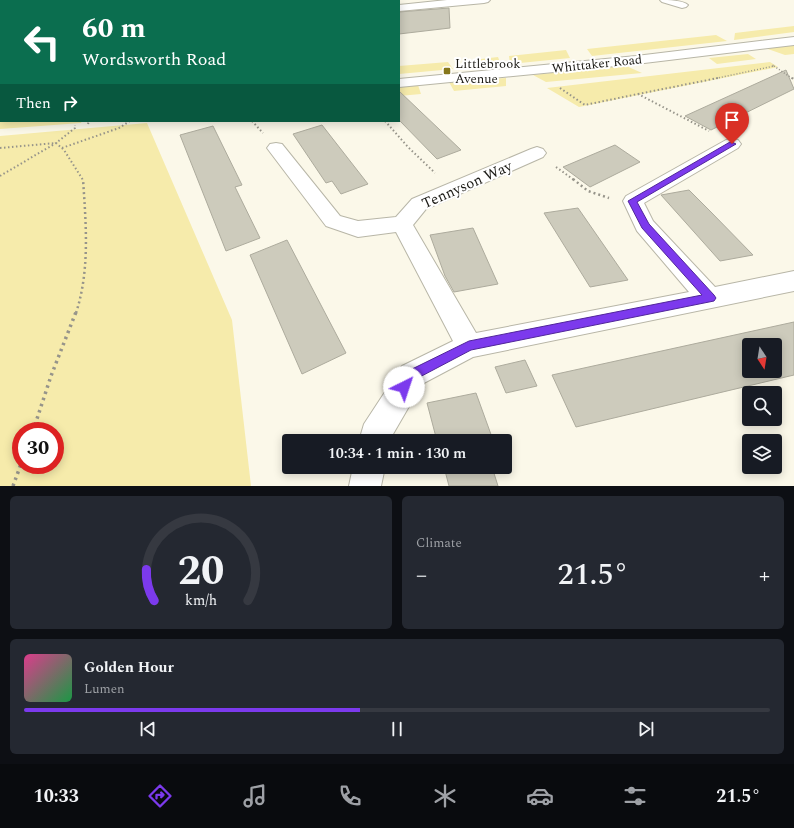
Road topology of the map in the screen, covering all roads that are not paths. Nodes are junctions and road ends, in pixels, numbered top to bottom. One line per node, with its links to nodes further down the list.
1 (484, 0): 4 (street)
2 (666, 0): 3 (street)
3 (682, 5)
4 (400, 8)
5 (794, 41): 6 (street, Whittaker Road)
6 (400, 83)
7 (732, 144): 12 (street)
8 (276, 148): 10 (street)
9 (537, 153): 10 (street, Tennyson Way)
10 (402, 224): 13 (street)
11 (794, 281): 12 (street)
12 (710, 298): 13 (street)
13 (469, 346): 14 (street)
14 (376, 434)
15 (368, 474): 16 (street)
16 (365, 486)

